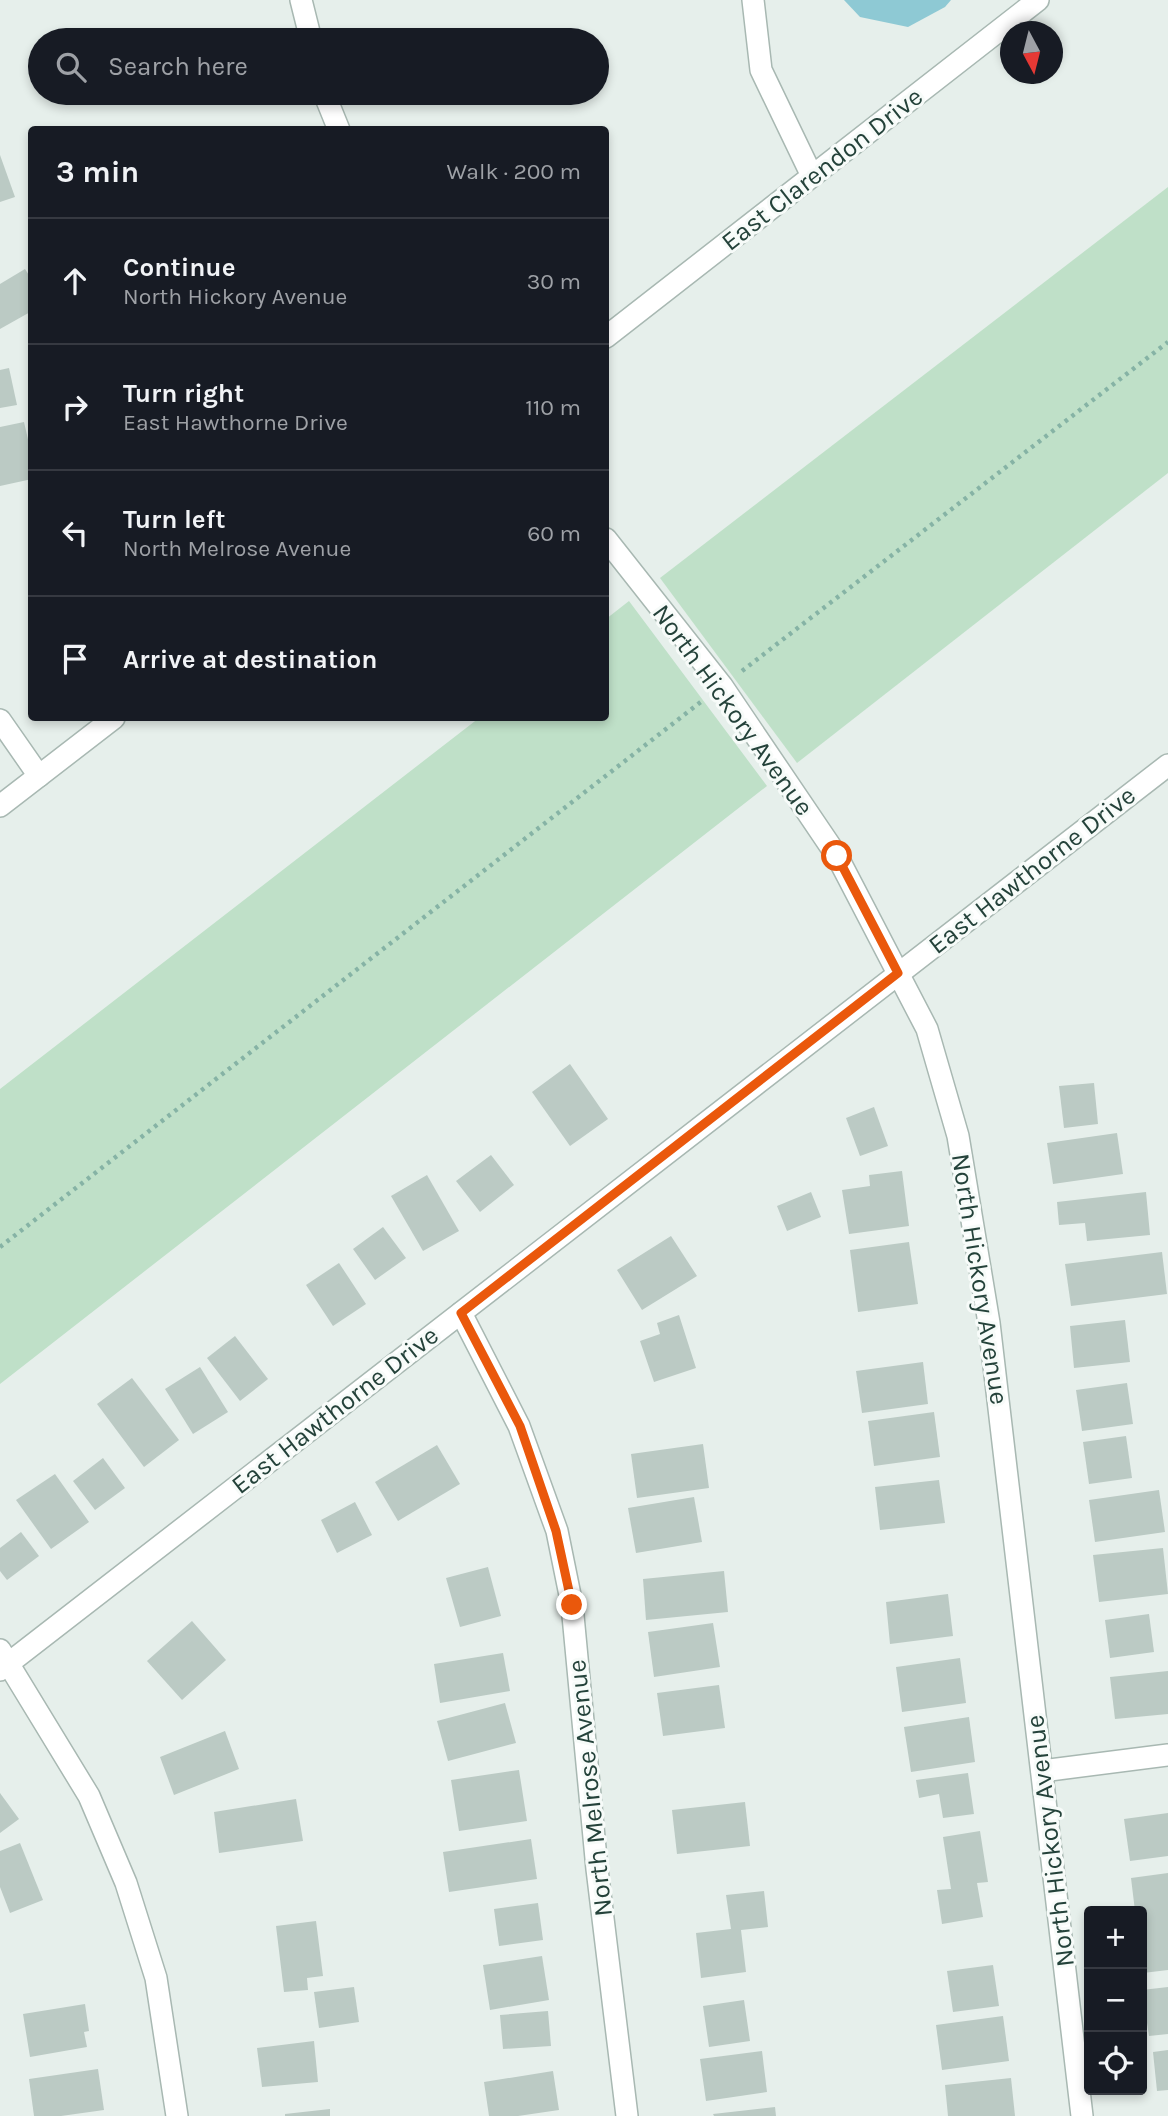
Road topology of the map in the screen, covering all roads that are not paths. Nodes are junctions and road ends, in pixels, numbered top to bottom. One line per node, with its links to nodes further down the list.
1 (301, 0): 4 (street)
2 (753, 0): 7 (street)
3 (1038, 0): 7 (street, East Clarendon Drive)
4 (308, 28)
5 (329, 105): 6 (street)
6 (337, 126)
7 (812, 176): 8 (street, East Clarendon Drive)
8 (609, 335)
9 (609, 543): 15 (street, North Hickory Avenue)
10 (0, 720): 13 (street)
11 (110, 721): 13 (street)
12 (1168, 765): 15 (street, East Hawthorne Drive)
13 (39, 775): 14 (street)
14 (0, 806)
15 (898, 973): 16 (street, East Hawthorne Drive); 19 (street, North Hickory Avenue)
16 (461, 1313): 17 (street, East Hawthorne Drive); 21 (street, North Melrose Avenue)
17 (3, 1661): 20 (street)
18 (1168, 1755): 19 (street)
19 (1042, 1771): 22 (street, North Hickory Avenue)
20 (177, 2116)
21 (628, 2116)
22 (1082, 2116)

